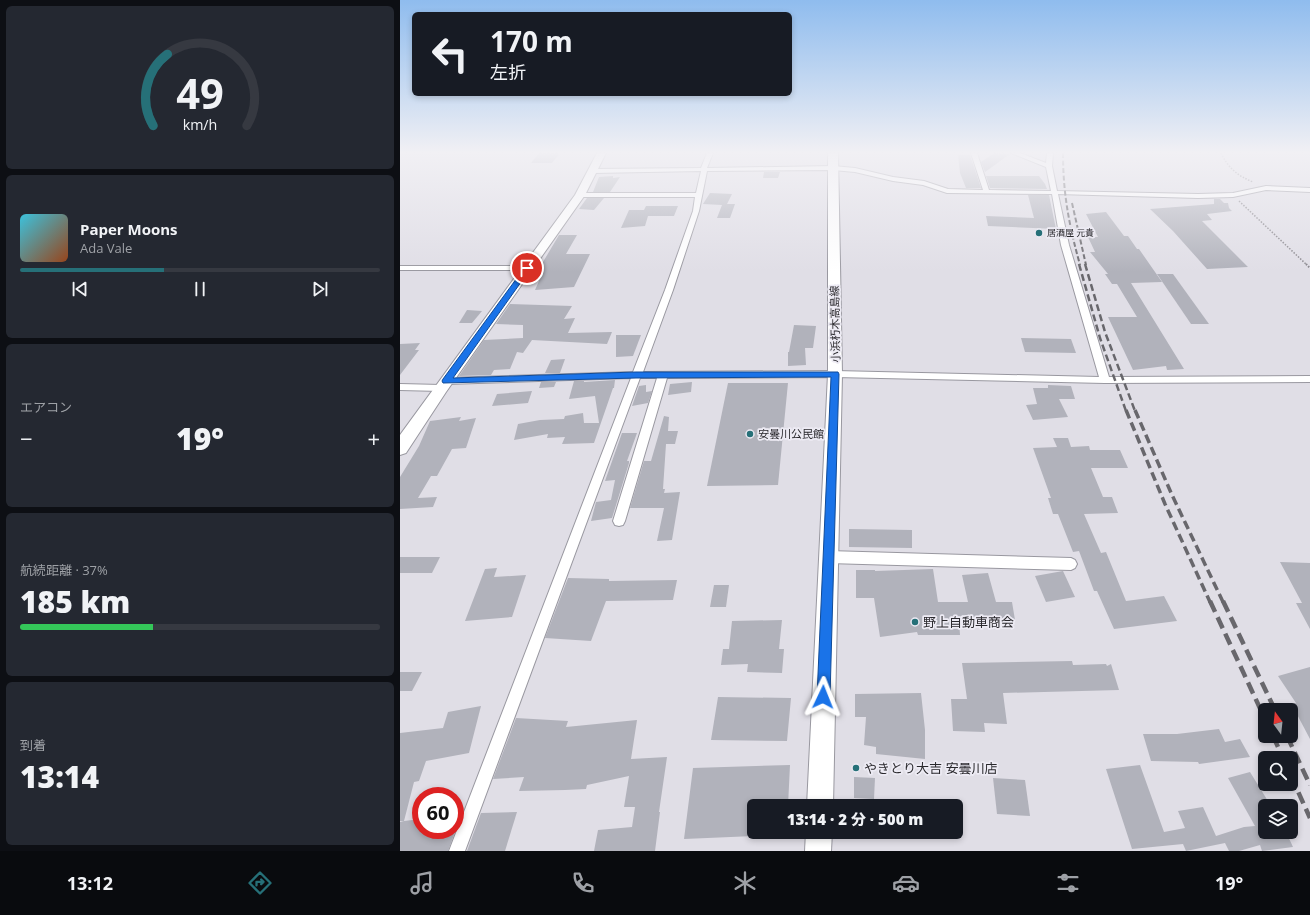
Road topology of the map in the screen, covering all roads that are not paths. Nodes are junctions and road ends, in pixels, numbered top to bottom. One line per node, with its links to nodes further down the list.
1 (1054, 192): 13 (street)
2 (833, 193): 9 (main road, 小浜朽木高島線)
3 (1102, 193): 4 (street)
4 (1244, 193)
5 (580, 195): 6 (street); 8 (main road)
6 (700, 195): 10 (street)
7 (400, 268): 8 (street)
8 (527, 268): 14 (main road)
9 (835, 374): 11 (street); 13 (street); 18 (main road, 小浜朽木高島線)
10 (636, 375): 11 (street); 14 (street); 22 (street)
11 (663, 375): 17 (street)
12 (1310, 379): 13 (street)
13 (1105, 380)
14 (444, 385): 15 (street); 16 (main road)
15 (400, 387)
16 (400, 448)
17 (619, 521)
18 (828, 557): 19 (street); 20 (main road, 小浜朽木高島線)
19 (1071, 564)
20 (820, 799)
21 (819, 839): 23 (main road)
22 (457, 851)
23 (818, 851)

